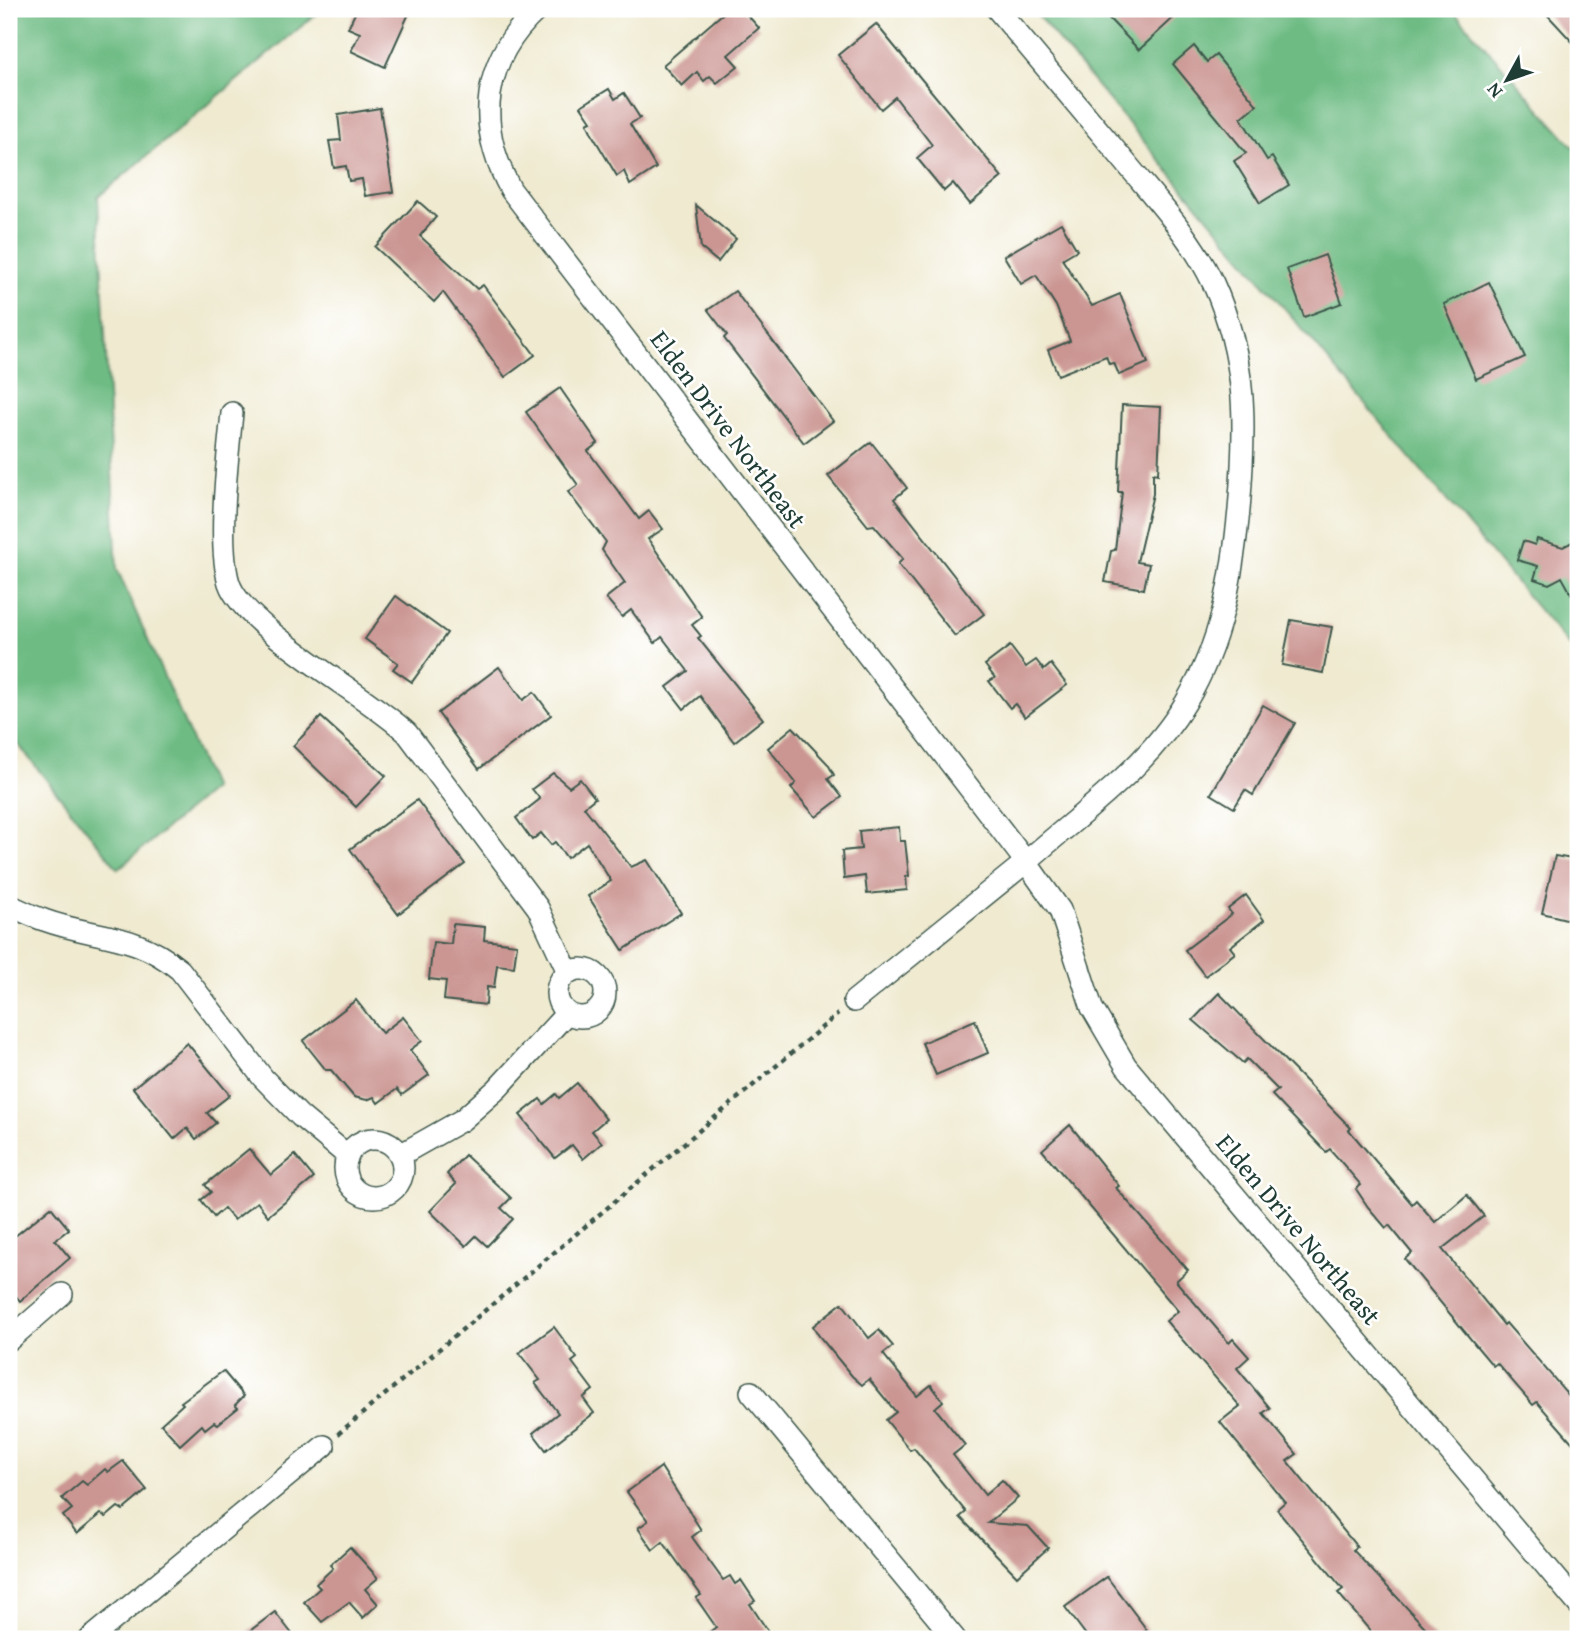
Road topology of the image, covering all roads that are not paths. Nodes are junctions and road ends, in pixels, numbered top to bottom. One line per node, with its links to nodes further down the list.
1 (538, 9): 4 (street, Elden Drive Northeast)
2 (998, 9): 4 (street)
3 (232, 413): 6 (street)
4 (1026, 862): 7 (street); 15 (street, Elden Drive Northeast)
5 (9, 905): 10 (street)
6 (568, 972): 8 (street); 8 (street)
7 (854, 1001)
8 (567, 1013): 9 (street)
9 (400, 1155): 10 (street); 10 (street)
10 (348, 1156)
11 (62, 1294): 12 (street)
12 (9, 1340)
13 (751, 1392): 17 (street)
14 (324, 1446): 16 (street)
15 (1578, 1604)
16 (90, 1639)
17 (955, 1639)

